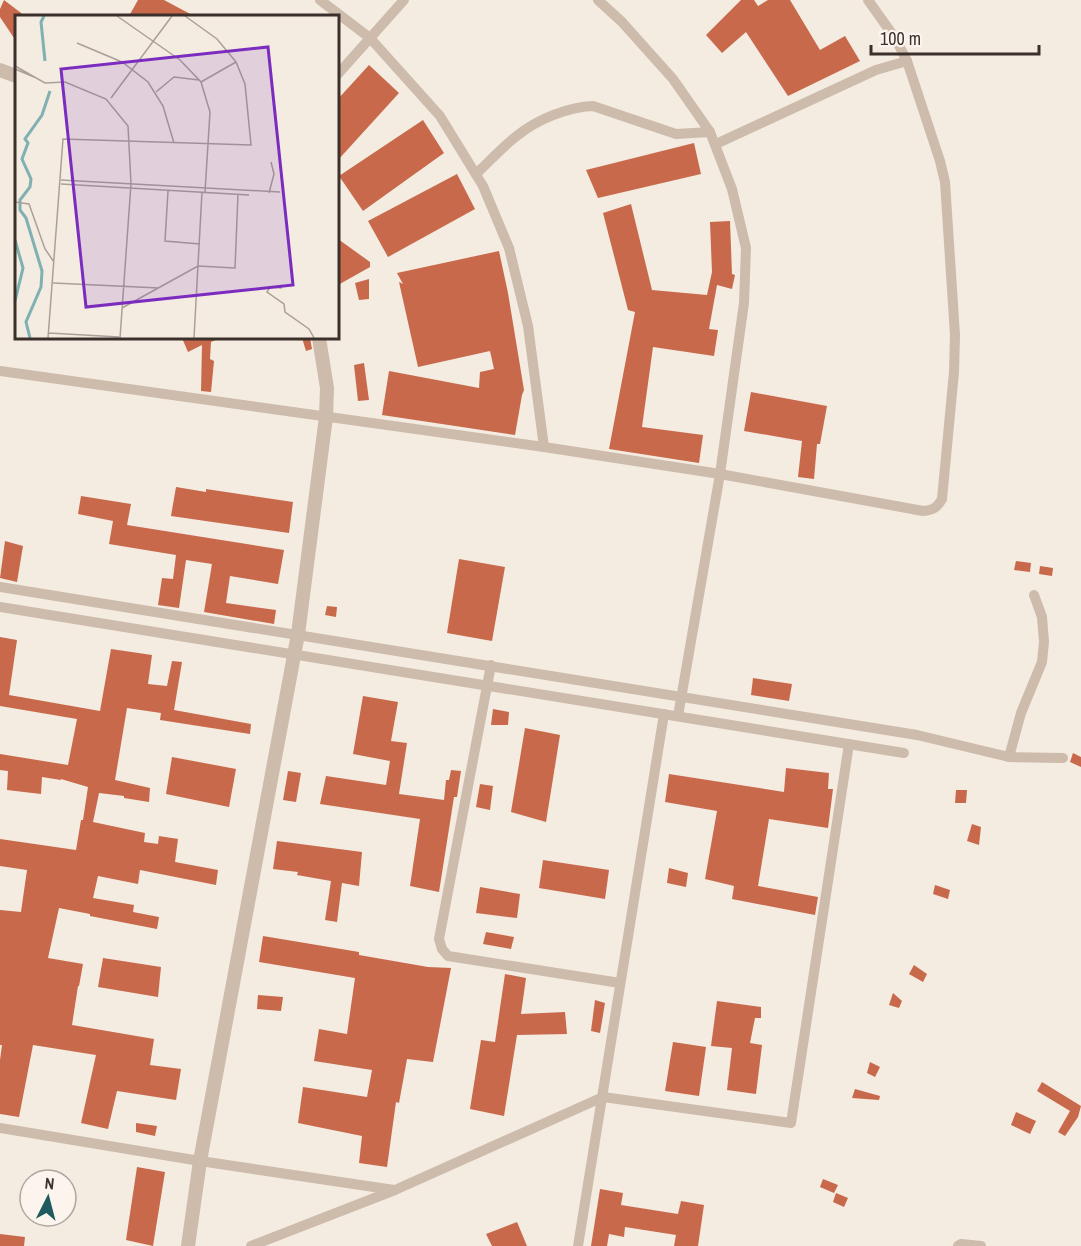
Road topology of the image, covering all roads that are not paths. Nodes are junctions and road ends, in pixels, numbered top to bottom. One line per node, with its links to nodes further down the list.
1 (320, 0): 5 (street)
2 (404, 0): 5 (street)
3 (598, 0): 10 (street)
4 (868, 0): 6 (street)
5 (370, 38): 8 (street); 12 (street)
6 (907, 61): 11 (street); 17 (street)
7 (0, 70): 9 (street)
8 (339, 73)
9 (15, 76)
10 (710, 132): 11 (street); 12 (street)
11 (716, 144): 17 (street)
12 (476, 174): 16 (street)
13 (319, 339): 15 (street)
14 (0, 371): 15 (street)
15 (326, 417): 16 (street); 21 (street)
16 (544, 447): 17 (street)
17 (720, 474): 25 (street)
18 (0, 586): 21 (street)
19 (1034, 594): 30 (street)
20 (0, 607): 22 (street)
21 (298, 634): 22 (street); 23 (street)
22 (294, 654): 24 (street); 35 (street)
23 (491, 665): 24 (street); 25 (street)
24 (488, 685): 26 (street); 32 (street)
25 (682, 696): 27 (street); 30 (street)
26 (664, 714): 27 (street); 32 (street)
27 (678, 716): 28 (street)
28 (849, 744): 29 (street); 33 (street)
29 (904, 753)
30 (1009, 757): 31 (street)
31 (1063, 758)
32 (620, 983): 33 (street)
33 (603, 1097): 36 (street); 39 (street)
34 (0, 1128): 35 (street)
35 (200, 1161): 36 (street); 37 (street)
36 (395, 1190): 38 (street)
37 (188, 1246)
38 (251, 1246)
39 (578, 1246)
40 (958, 1246): 41 (street)
41 (981, 1246)

